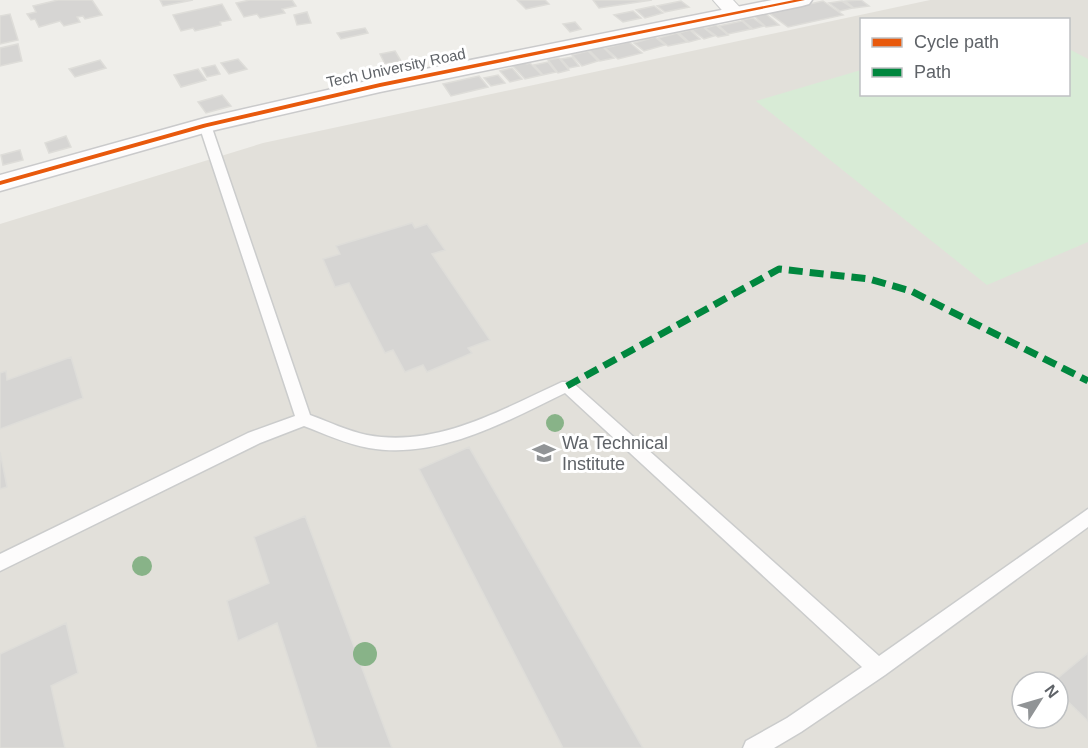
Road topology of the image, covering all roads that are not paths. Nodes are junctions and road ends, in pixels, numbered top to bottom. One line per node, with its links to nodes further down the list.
1 (802, 0): 2 (street, Tech University Road)
2 (728, 7): 3 (street, Tech University Road)
3 (205, 125): 4 (street, Tech University Road); 5 (lane)
4 (0, 183)
5 (304, 419): 7 (lane); 8 (lane)
6 (1088, 517): 8 (lane)
7 (0, 563)
8 (878, 668): 9 (lane)
9 (753, 748)

